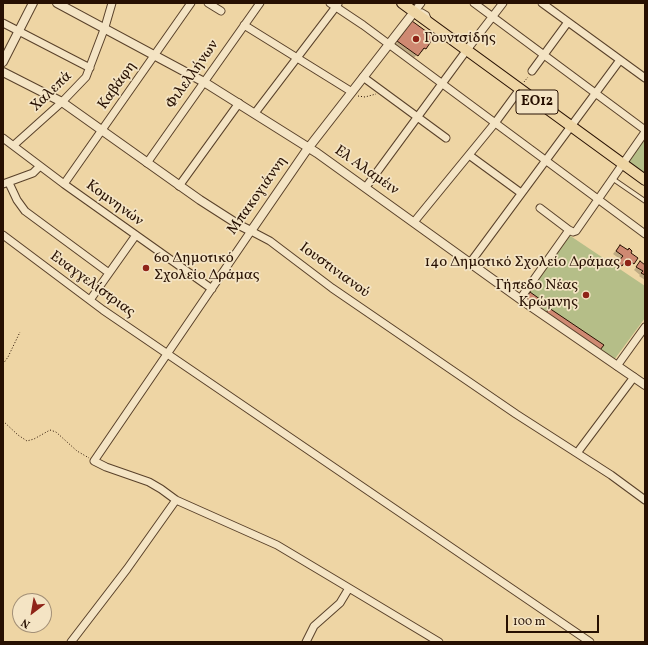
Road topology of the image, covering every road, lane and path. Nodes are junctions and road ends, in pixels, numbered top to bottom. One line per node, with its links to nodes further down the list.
1 (33, 3): 20 (street)
2 (57, 3): 19 (street, Ελ Αλαμέιν)
3 (112, 3): 19 (street, Χαλεπά)
4 (191, 3): 23 (street, Καβάφη)
5 (208, 3): 13 (street)
6 (260, 3): 18 (street, Φιλελλήνων)
7 (402, 3): 14 (main road, ΕΟ12)
8 (421, 3): 14 (street)
9 (474, 3): 15 (street)
10 (503, 3): 15 (street)
11 (542, 3): 16 (street)
12 (335, 4): 21 (street); 25 (street)
13 (221, 11)
14 (414, 12): 21 (street, Μπακογιάννη); 22 (main road, ΕΟ12)
15 (492, 17): 22 (street); 24 (street)
16 (568, 22): 24 (street); 26 (street)
17 (3, 23): 20 (street)
18 (244, 25): 25 (street); 33 (street, Φιλελλήνων)
19 (105, 28): 23 (street, Ελ Αλαμέιν); 28 (street, Χαλεπά)
20 (19, 31): 27 (street); 28 (street)
21 (389, 44): 31 (street, Μπακογιάννη); 34 (street)
22 (466, 51): 34 (street); 35 (main road, ΕΟ12)
23 (156, 55): 33 (street, Ελ Αλαμέιν); 45 (street, Καβάφη)
24 (544, 55): 29 (street); 38 (street)
25 (298, 57): 37 (street); 41 (street)
26 (620, 60): 32 (street); 38 (street)
27 (3, 62)
28 (90, 68): 39 (street, Χαλεπά)
29 (532, 71): 35 (path)
30 (3, 72): 39 (street, Ιουστινιανού)
31 (363, 77): 36 (street); 37 (street, Μπακογιάννη)
32 (645, 78)
33 (204, 82): 40 (street, Ελ Αλαμέιν); 53 (street, Φιλελλήνων)
34 (442, 84): 42 (street); 43 (street)
35 (520, 89): 43 (street); 44 (main road, ΕΟ12)
36 (382, 90): 37 (path); 42 (street)
37 (352, 92): 50 (street, Μπακογιάννη)
38 (595, 93): 44 (street); 46 (street)
39 (62, 102): 45 (street, Ιουστινιανού); 49 (street, Χαλεπά)
40 (239, 103): 41 (street, Ελ Αλαμέιν); 60 (street)
41 (254, 113): 50 (street, Ελ Αλαμέιν)
42 (418, 117): 48 (street); 61 (street)
43 (495, 123): 51 (street); 52 (street)
44 (570, 126): 52 (street); 54 (main road, ΕΟ12)
45 (102, 131): 53 (street, Ιουστινιανού); 59 (street, Καβάφη)
46 (645, 131): 54 (street)
47 (3, 138): 49 (street, Κομνηνών)
48 (446, 138)
49 (14, 145): 55 (street, Κομνηνών)
50 (309, 148): 61 (street, Ελ Αλαμέιν); 68 (street, Μπακογιάννη)
51 (469, 155): 62 (street); 66 (street)
52 (545, 160): 62 (street); 63 (street)
53 (147, 163): 60 (street, Ιουστινιανού)
54 (623, 164): 56 (street); 57 (main road, ΕΟ12)
55 (40, 166): 58 (street); 59 (street, Κομνηνών)
56 (613, 178): 63 (street); 64 (lane)
57 (645, 180)
58 (6, 184): 73 (street)
59 (64, 184): 71 (street, Κομνηνών)
60 (179, 186): 68 (street, Ιουστινιανού)
61 (366, 187): 66 (street, Ελ Αλαμέιν)
62 (521, 194): 72 (street)
63 (598, 200): 67 (street); 69 (street)
64 (645, 201)
65 (540, 208): 67 (street)
66 (414, 222): 72 (street, Ελ Αλαμέιν)
67 (572, 230): 75 (street)
68 (251, 231): 74 (street, Μπακογιάννη); 85 (street, Ιουστινιανού)
69 (645, 234)
70 (3, 235): 76 (street, Ευαγγελίστριας)
71 (136, 235): 73 (street); 74 (street, Κομνηνών)
72 (470, 263): 75 (street, Ελ Αλαμέιν)
73 (109, 273): 76 (street)
74 (212, 289): 79 (street, Μπακογιάννη)
75 (520, 299): 81 (street, Ελ Αλαμέιν)
76 (90, 300): 79 (street, Ευαγγελίστριας)
77 (645, 327): 81 (street)
78 (20, 332): 80 (path)
79 (168, 353): 86 (street, Μπακογιάννη); 93 (street, Ευαγγελίστριας)
80 (3, 364)
81 (617, 366): 82 (street, Ελ Αλαμέιν)
82 (634, 377): 83 (street, Ελ Αλαμέιν); 85 (street)
83 (645, 385)
84 (3, 421): 86 (path)
85 (577, 453): 88 (street, Ιουστινιανού)
86 (94, 461): 87 (street)
87 (176, 500): 89 (street); 90 (street)
88 (645, 500)
89 (350, 588): 91 (street); 92 (street)
90 (71, 642)
91 (306, 642)
92 (439, 642)
93 (590, 642)

